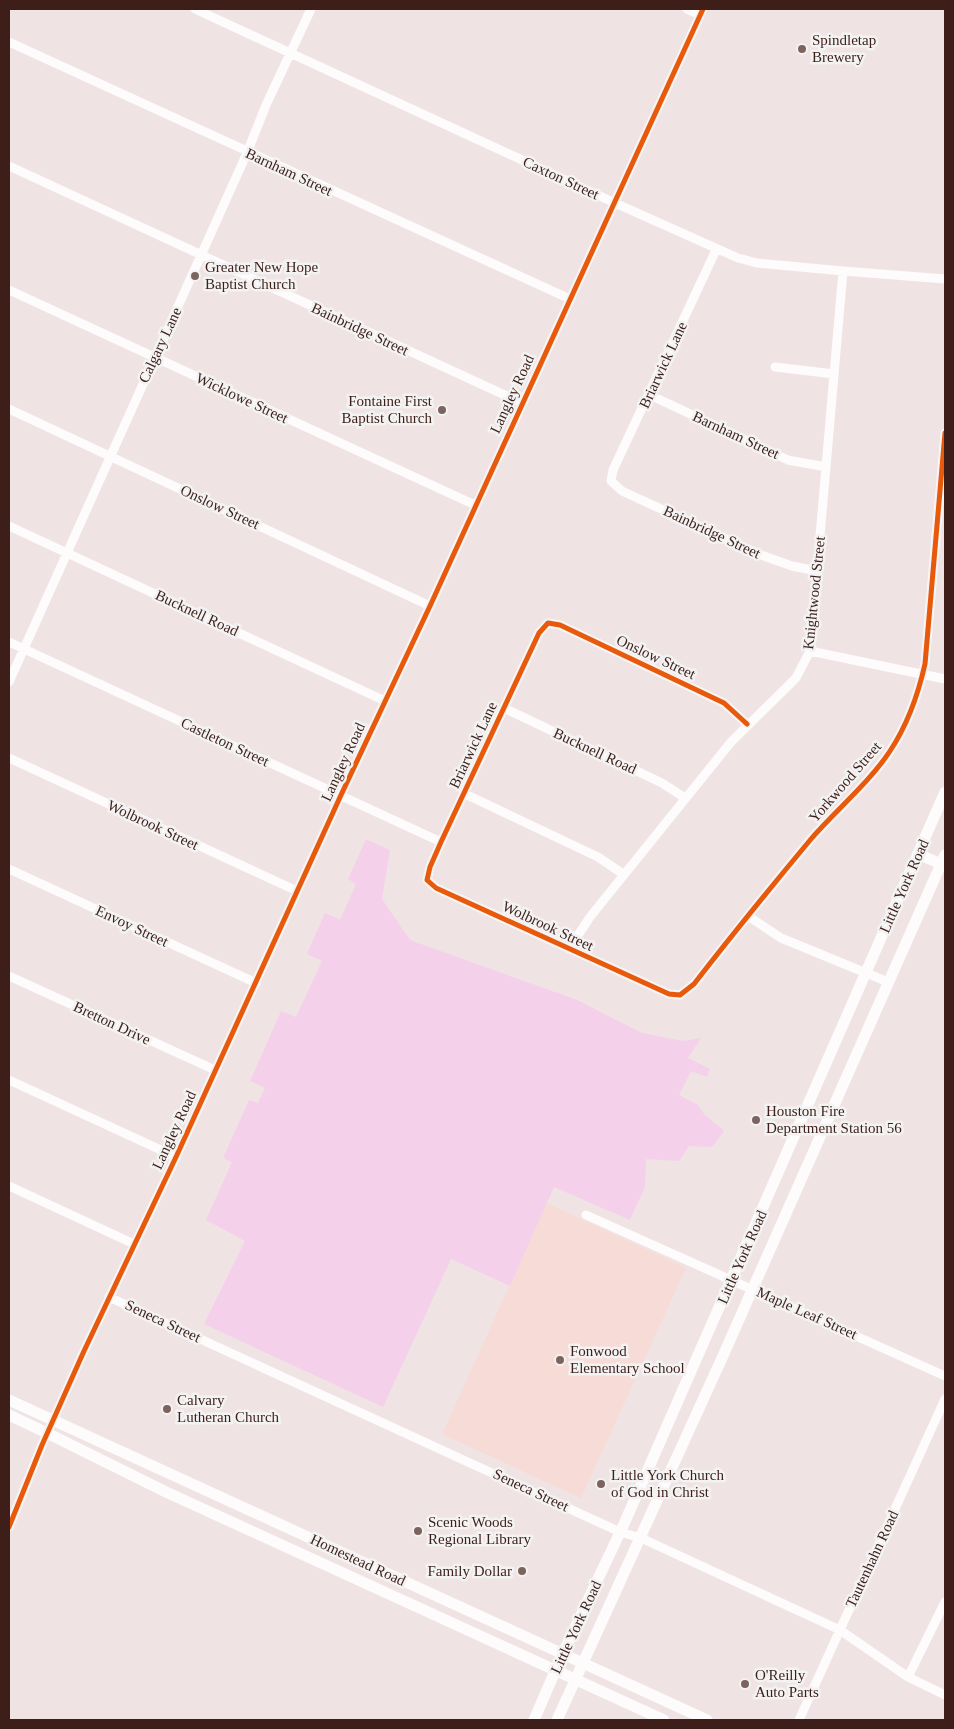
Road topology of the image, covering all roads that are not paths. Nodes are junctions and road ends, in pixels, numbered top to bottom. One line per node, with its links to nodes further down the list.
1 (195, 9): 6 (street, Caxton Street)
2 (311, 9): 6 (street, Calgary Lane)
3 (687, 9): 4 (street)
4 (701, 12): 9 (street, Langley Road)
5 (9, 42): 7 (street, Barnham Street)
6 (291, 53): 7 (street, Calgary Lane); 9 (street, Caxton Street)
7 (247, 153): 11 (street, Calgary Lane); 15 (street, Barnham Street)
8 (9, 166): 11 (street, Bainbridge Street)
9 (615, 203): 10 (street, Caxton Street); 15 (street, Langley Road)
10 (716, 250): 12 (street, Caxton Street); 19 (street, Briarwick Lane)
11 (201, 256): 16 (street, Calgary Lane); 20 (street, Bainbridge Street)
12 (843, 271): 13 (street, Caxton Street); 18 (street, Knightwood Street)
13 (945, 279)
14 (9, 290): 16 (street, Wicklowe Street)
15 (570, 300): 20 (street, Langley Road)
16 (154, 357): 23 (street, Calgary Lane); 26 (street, Wicklowe Street)
17 (776, 368): 18 (street)
18 (834, 374): 24 (street, Knightwood Street)
19 (650, 395): 24 (street, Barnham Street); 25 (street, Briarwick Lane)
20 (522, 403): 26 (street, Langley Road)
21 (9, 409): 23 (street, Onslow Street)
22 (945, 433): 35 (street, Yorkwood Street)
23 (110, 456): 28 (street, Calgary Lane); 30 (street, Onslow Street)
24 (826, 467): 29 (street, Knightwood Street)
25 (611, 481): 29 (street, Bainbridge Street)
26 (475, 505): 30 (street, Langley Road)
27 (9, 526): 28 (street, Bucknell Road)
28 (67, 553): 33 (street, Calgary Lane); 38 (street, Bucknell Road)
29 (817, 571): 34 (street, Knightwood Street)
30 (430, 606): 38 (street, Langley Road)
31 (548, 623): 39 (street, Briarwick Lane); 40 (street, Onslow Street)
32 (9, 642): 33 (street, Castleton Street)
33 (24, 649): 37 (street, Calgary Lane); 44 (street, Castleton Street)
34 (810, 651): 35 (street); 40 (street, Knightwood Street)
35 (923, 675): 36 (street); 53 (street, Yorkwood Street)
36 (945, 679)
37 (9, 682)
38 (385, 701): 44 (street, Langley Road)
39 (504, 708): 43 (street, Briarwick Lane); 45 (street, Bucknell Road)
40 (747, 724): 45 (street, Knightwood Street)
41 (9, 758): 52 (street, Wolbrook Street)
42 (945, 792): 47 (main road, Little York Road)
43 (465, 794): 46 (street, Briarwick Lane); 50 (street)
44 (341, 795): 46 (street, Castleton Street); 52 (street, Langley Road)
45 (685, 798): 50 (street, Knightwood Street)
46 (441, 842): 51 (street, Briarwick Lane)
47 (918, 854): 48 (main road); 55 (main road, Little York Road)
48 (943, 860): 57 (main road, Little York Road)
49 (9, 869): 58 (street, Envoy Street)
50 (623, 874): 54 (street, Knightwood Street)
51 (427, 880): 54 (street, Wolbrook Street)
52 (297, 891): 58 (street, Langley Road)
53 (748, 916): 55 (street); 59 (street, Yorkwood Street)
54 (569, 949): 59 (street, Wolbrook Street)
55 (867, 973): 57 (street); 62 (main road, Little York Road)
56 (9, 976): 60 (street, Bretton Drive)
57 (888, 982): 62 (main road, Little York Road)
58 (256, 983): 60 (street, Langley Road)
59 (662, 991)
60 (215, 1070): 63 (street, Langley Road)
61 (9, 1080): 63 (street)
62 (810, 1130): 64 (main road, Little York Road); 64 (main road, Little York Road)
63 (176, 1157): 67 (street, Langley Road)
64 (796, 1161): 68 (main road, Little York Road); 69 (main road, Little York Road)
65 (9, 1186): 67 (street)
66 (586, 1215): 68 (street, Maple Leaf Street)
67 (134, 1244): 70 (street, Langley Road)
68 (732, 1279): 69 (street, Maple Leaf Street); 80 (main road, Little York Road)
69 (752, 1289): 71 (street, Maple Leaf Street); 81 (main road, Little York Road)
70 (109, 1297): 75 (street, Langley Road); 80 (street, Seneca Street)
71 (945, 1376)
72 (945, 1398): 85 (street, Tautenhahn Road)
73 (9, 1400): 75 (main road, Homestead Road)
74 (9, 1416): 76 (main road, Homestead Road)
75 (53, 1420): 76 (street, Langley Road); 77 (main road, Homestead Road)
76 (47, 1433): 78 (main road, Homestead Road); 79 (street, Langley Road)
77 (172, 1475): 78 (main road); 82 (main road, Homestead Road)
78 (166, 1492): 84 (main road, Homestead Road)
79 (9, 1527)
80 (620, 1532): 81 (street, Seneca Street); 86 (main road, Little York Road)
81 (641, 1538): 85 (street, Seneca Street); 87 (main road, Little York Road)
82 (418, 1588): 84 (main road); 86 (main road, Homestead Road)
83 (945, 1602): 89 (street)
84 (411, 1603): 88 (main road, Homestead Road)
85 (840, 1630): 89 (street, Seneca Street); 96 (street, Tautenhahn Road)
86 (563, 1653): 87 (main road, Homestead Road); 88 (main road, Little York Road)
87 (583, 1664): 90 (main road, Little York Road); 95 (main road, Homestead Road)
88 (556, 1670): 90 (main road, Homestead Road); 92 (main road, Little York Road)
89 (908, 1677): 91 (street, Seneca Street)
90 (576, 1679): 93 (main road, Little York Road); 94 (main road, Homestead Road)
91 (945, 1695)
92 (534, 1720)
93 (558, 1720)
94 (664, 1720)
95 (707, 1720)
96 (799, 1720)

